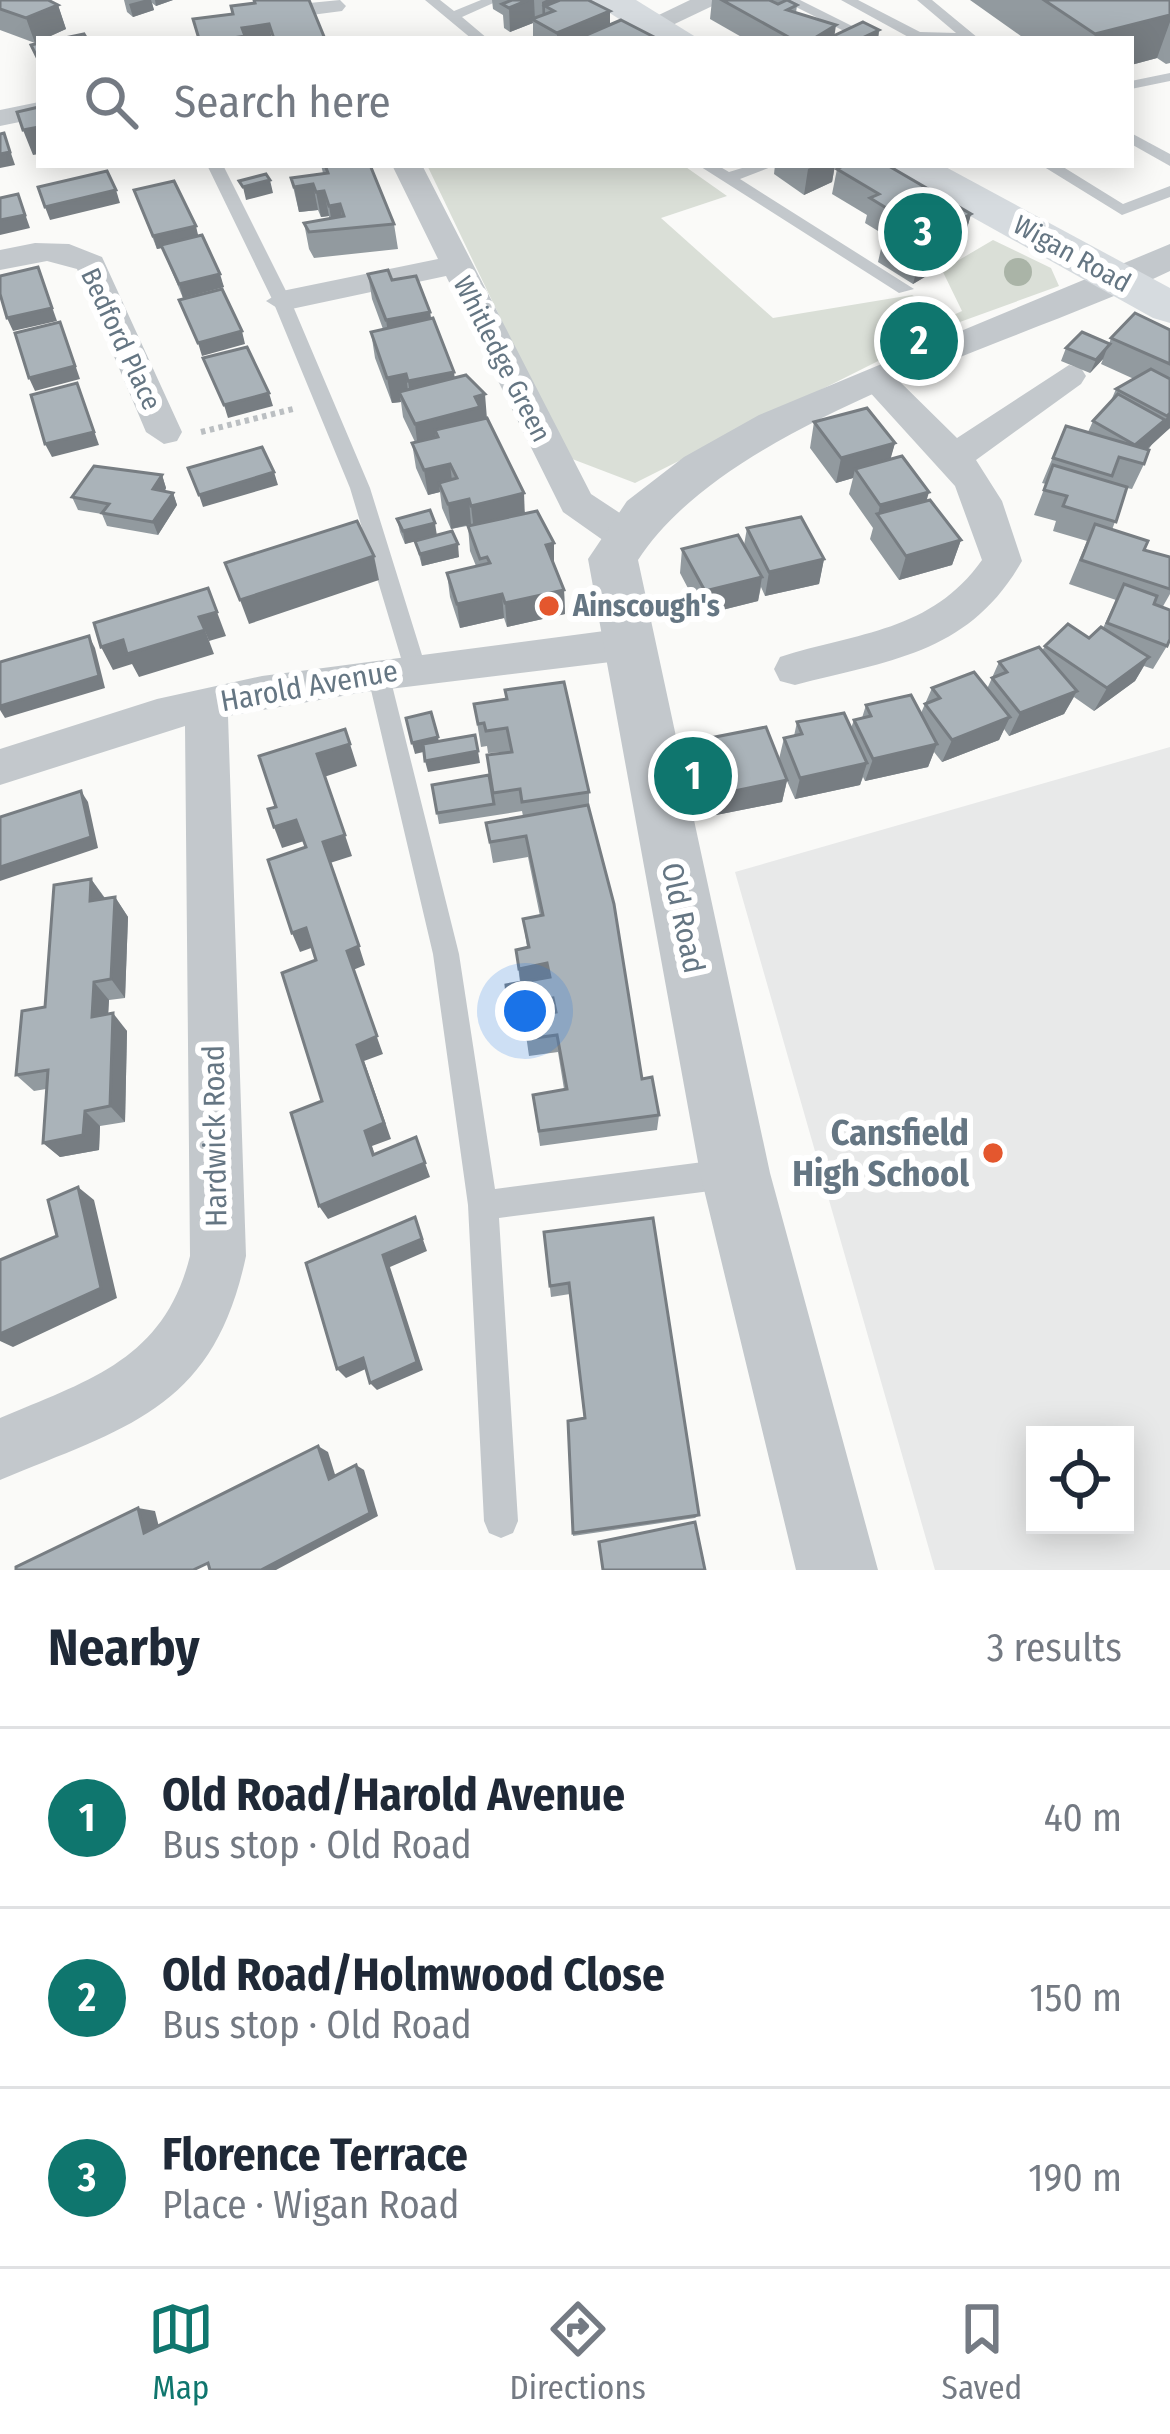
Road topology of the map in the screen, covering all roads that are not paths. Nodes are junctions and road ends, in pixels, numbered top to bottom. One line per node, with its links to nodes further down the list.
1 (432, 0): 10 (lane)
2 (494, 0): 10 (lane)
3 (608, 0): 11 (main road)
4 (712, 0): 11 (street)
5 (789, 0): 15 (lane)
6 (848, 0): 16 (lane)
7 (924, 0): 17 (lane)
8 (333, 3): 9 (street); 13 (street)
9 (258, 6): 12 (street)
10 (453, 16): 14 (lane)
11 (657, 32)
12 (224, 36)
13 (347, 36)
14 (477, 36)
15 (865, 36)
16 (915, 36)
17 (969, 36)
18 (1170, 77): 19 (lane)
19 (1134, 84)
20 (36, 111): 21 (street)
21 (0, 118)
22 (1134, 140): 23 (lane)
23 (1170, 161)
24 (216, 168): 37 (lane)
25 (408, 168): 34 (street, Whitledge Green)
26 (711, 168): 30 (lane)
27 (759, 168): 30 (lane)
28 (915, 168): 35 (main road, Wigan Road)
29 (1054, 168): 31 (lane)
30 (727, 178): 36 (lane)
31 (1170, 190)
32 (1170, 256): 35 (street)
33 (0, 260): 41 (street, Bedford Place)
34 (453, 265): 37 (street); 43 (street, Whitledge Green)
35 (1124, 282): 38 (main road, Wigan Road); 40 (street)
36 (905, 289)
37 (282, 301): 46 (lane)
38 (1170, 308)
39 (1070, 376): 42 (street)
40 (878, 380): 42 (street); 43 (street)
41 (164, 432)
42 (958, 456): 45 (street)
43 (621, 533): 44 (street, Old Road)
44 (627, 644): 46 (street, Harold Avenue); 49 (street, Old Road)
45 (795, 669)
46 (397, 670): 47 (street, Harold Avenue); 50 (lane)
47 (206, 704): 48 (street, Harold Avenue); 51 (street, Hardwick Road)
48 (0, 767)
49 (735, 1173): 50 (lane); 53 (street, Old Road)
50 (483, 1205): 52 (lane)
51 (0, 1449)
52 (501, 1521)
53 (837, 1570)

